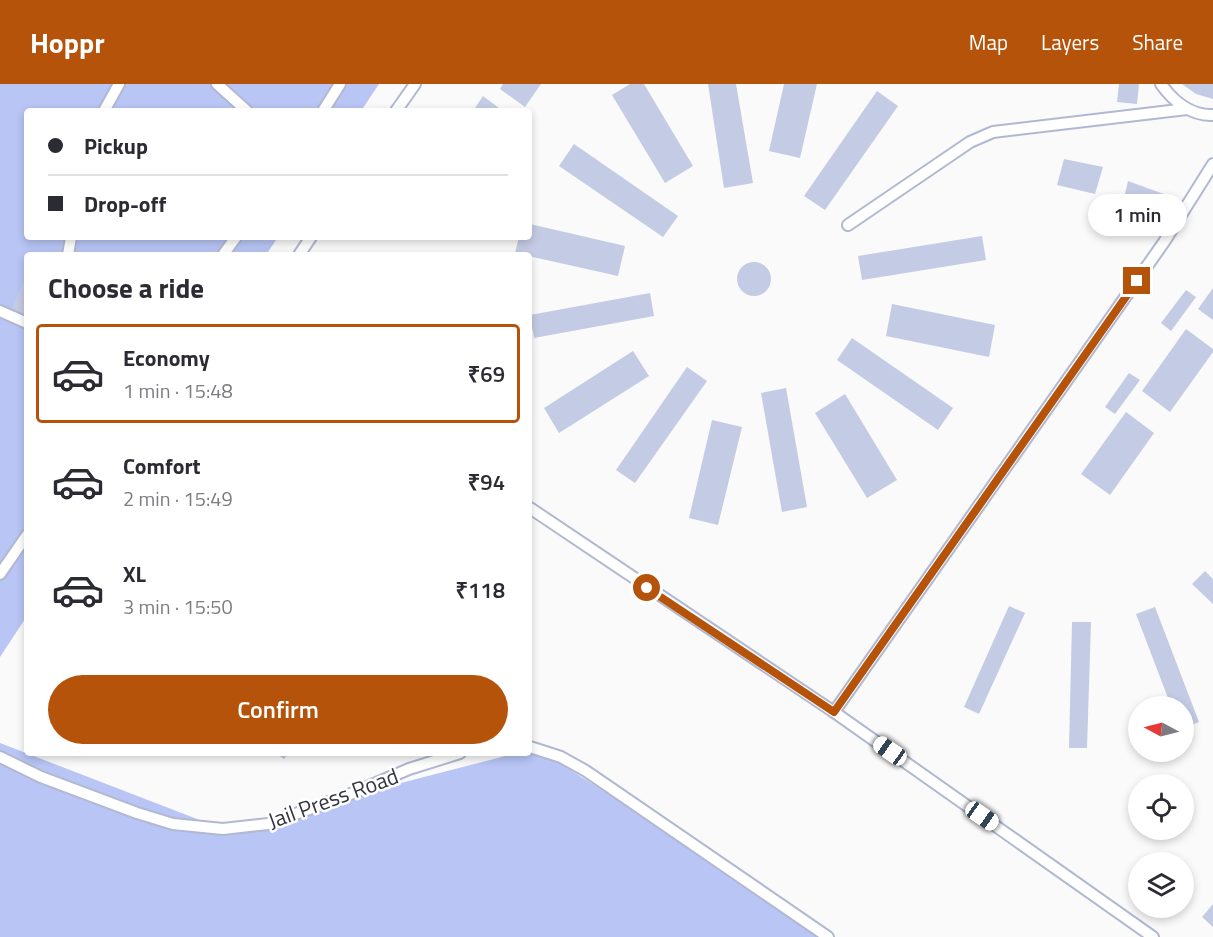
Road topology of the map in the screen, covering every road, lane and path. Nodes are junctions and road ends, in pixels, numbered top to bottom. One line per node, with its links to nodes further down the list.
1 (119, 84): 6 (lane)
2 (217, 84): 7 (lane)
3 (340, 84): 8 (lane)
4 (415, 84): 9 (lane)
5 (1161, 84): 10 (lane)
6 (106, 108)
7 (245, 108)
8 (325, 108)
9 (398, 108)
10 (1187, 109): 11 (lane); 13 (lane)
11 (1213, 115)
12 (1213, 164): 19 (lane)
13 (848, 225)
14 (0, 310): 15 (lane)
15 (24, 322)
16 (532, 509): 19 (lane)
17 (24, 539): 18 (lane)
18 (0, 574)
19 (834, 712): 24 (lane)
20 (532, 748): 23 (lane)
21 (451, 756): 22 (lane, Jail Press Road)
22 (0, 757)
23 (828, 937)
24 (1153, 937)

